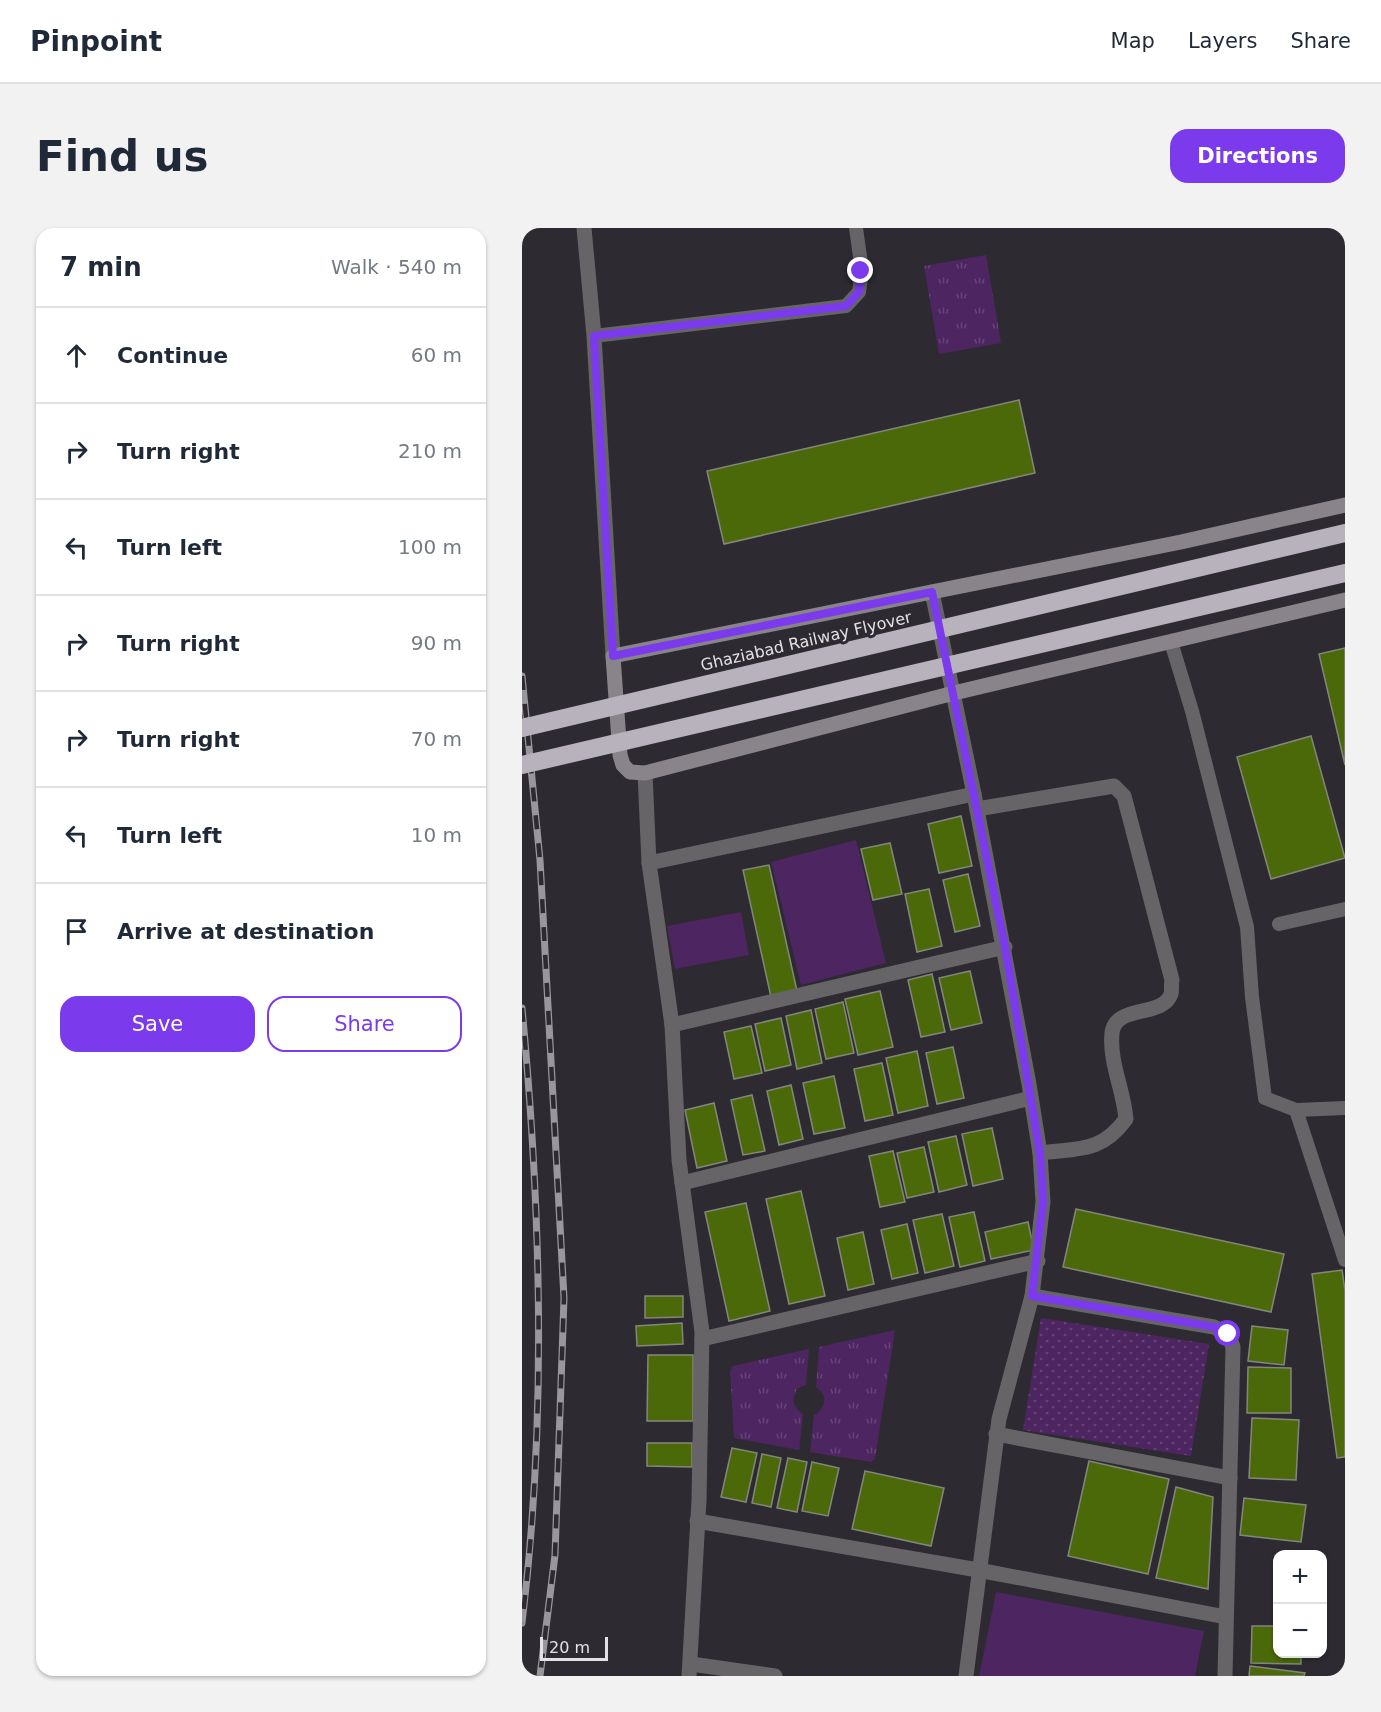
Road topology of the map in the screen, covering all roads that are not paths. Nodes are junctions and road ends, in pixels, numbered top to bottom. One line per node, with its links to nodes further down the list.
1 (584, 228): 3 (street)
2 (856, 228): 3 (lane)
3 (594, 336): 10 (street)
4 (1345, 505): 7 (street)
5 (1345, 533): 12 (highway, Ghaziabad Railway Flyover, bridge)
6 (1345, 573): 13 (highway, bridge)
7 (932, 592): 10 (street); 11 (street)
8 (1345, 600): 9 (street)
9 (1171, 642): 11 (street); 23 (lane)
10 (613, 656): 14 (street)
11 (954, 693): 14 (street); 15 (street)
12 (522, 729)
13 (522, 765)
14 (645, 773): 16 (street)
15 (976, 801): 16 (street); 19 (street); 24 (street)
16 (649, 863): 20 (street)
17 (1345, 909): 18 (lane)
18 (1279, 924)
19 (1005, 947): 20 (street); 21 (street)
20 (672, 1025): 25 (street)
21 (1031, 1098): 24 (street); 25 (street)
22 (1345, 1108): 23 (lane)
23 (1296, 1110): 26 (lane)
24 (1040, 1153): 27 (street)
25 (682, 1183): 29 (street)
26 (1345, 1260)
27 (1038, 1262): 28 (street); 29 (street)
28 (1032, 1296): 30 (street); 31 (street)
29 (702, 1339): 32 (street)
30 (996, 1434): 31 (street); 33 (street)
31 (1230, 1478): 34 (street)
32 (697, 1521): 33 (street); 35 (street)
33 (978, 1570): 34 (street); 37 (street)
34 (1226, 1617): 38 (street)
35 (690, 1670): 36 (street)
36 (775, 1676)
37 (966, 1676)
38 (1225, 1676)

